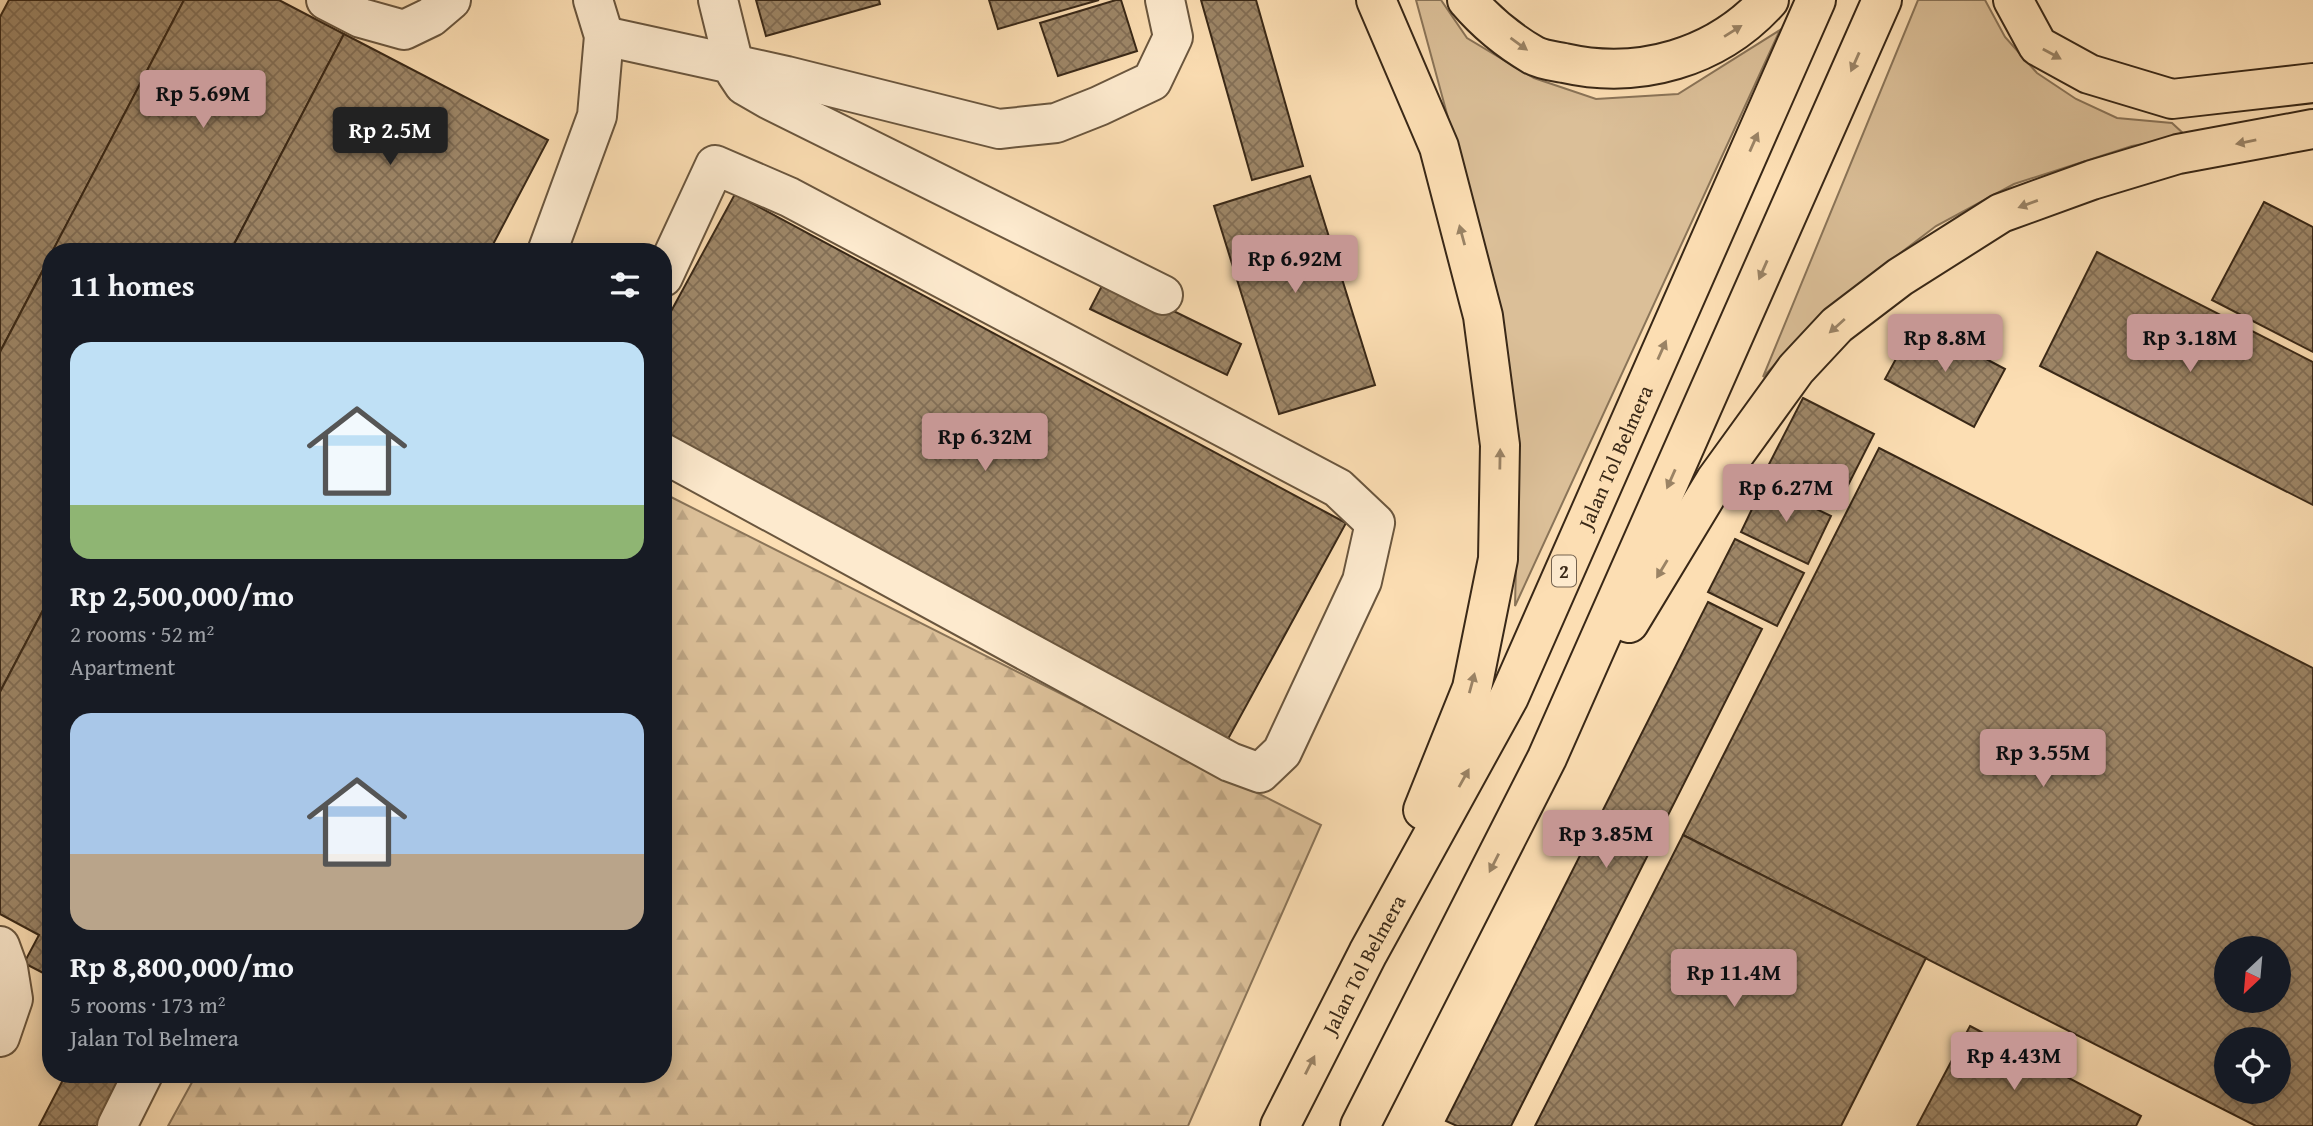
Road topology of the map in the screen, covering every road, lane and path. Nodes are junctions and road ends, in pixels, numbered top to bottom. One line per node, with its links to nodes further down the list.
1 (326, 0): 2 (lane)
2 (451, 0)
3 (593, 0): 12 (lane)
4 (718, 0): 13 (lane)
5 (1165, 0): 13 (lane)
6 (1376, 0): 22 (highway, one-way to 6)
7 (1467, 0): 8 (highway, one-way to 8)
8 (1769, 0)
9 (1816, 0): 22 (highway, Jalan Tol Belmera / 2, one-way to 9)
10 (1882, 0): 20 (highway, one-way to 20)
11 (2013, 0): 14 (highway, one-way to 14)
12 (604, 36): 13 (lane); 16 (lane)
13 (733, 65): 18 (lane)
14 (2313, 83)
15 (2313, 129): 20 (highway, one-way to 20)
16 (550, 243)
17 (672, 258): 19 (lane)
18 (1163, 295)
19 (672, 458)
20 (1547, 758): 27 (highway, one-way to 27)
21 (0, 946): 23 (lane)
22 (1368, 953): 26 (highway, Jalan Tol Belmera / 2, one-way to 22)
23 (0, 1037)
24 (138, 1083): 25 (lane)
25 (117, 1126)
26 (1280, 1126)
27 (1360, 1126)

